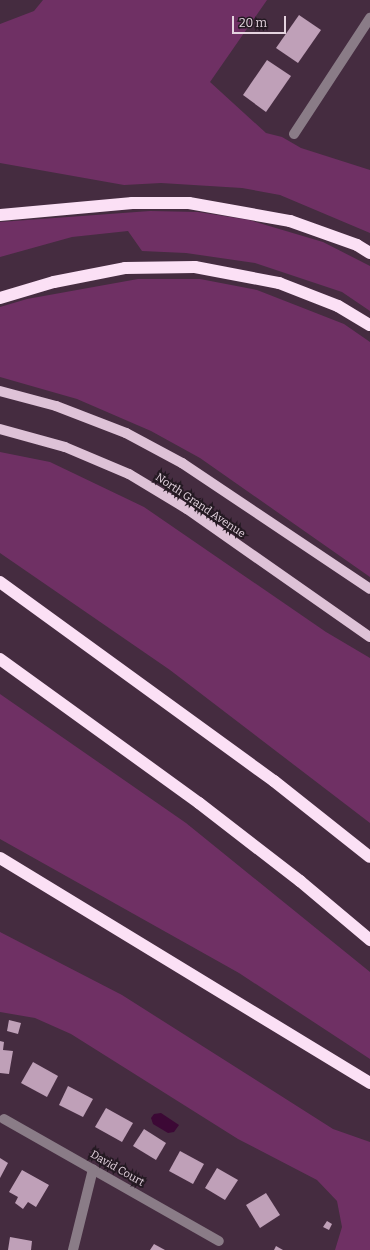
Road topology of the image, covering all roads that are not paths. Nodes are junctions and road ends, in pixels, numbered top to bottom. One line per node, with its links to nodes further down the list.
1 (370, 18): 2 (street)
2 (294, 134)
3 (0, 215): 4 (highway)
4 (370, 252)
5 (0, 298): 6 (highway)
6 (370, 325)
7 (0, 391): 10 (main road)
8 (0, 429): 11 (main road, North Grand Avenue)
9 (0, 582): 13 (highway)
10 (370, 589)
11 (370, 637)
12 (0, 659): 15 (highway)
13 (370, 857)
14 (0, 858): 16 (highway)
15 (370, 940)
16 (370, 1083)
17 (4, 1119): 18 (street, David Court)
18 (93, 1169): 19 (street, David Court); 20 (street)
19 (219, 1241)
20 (73, 1250)

